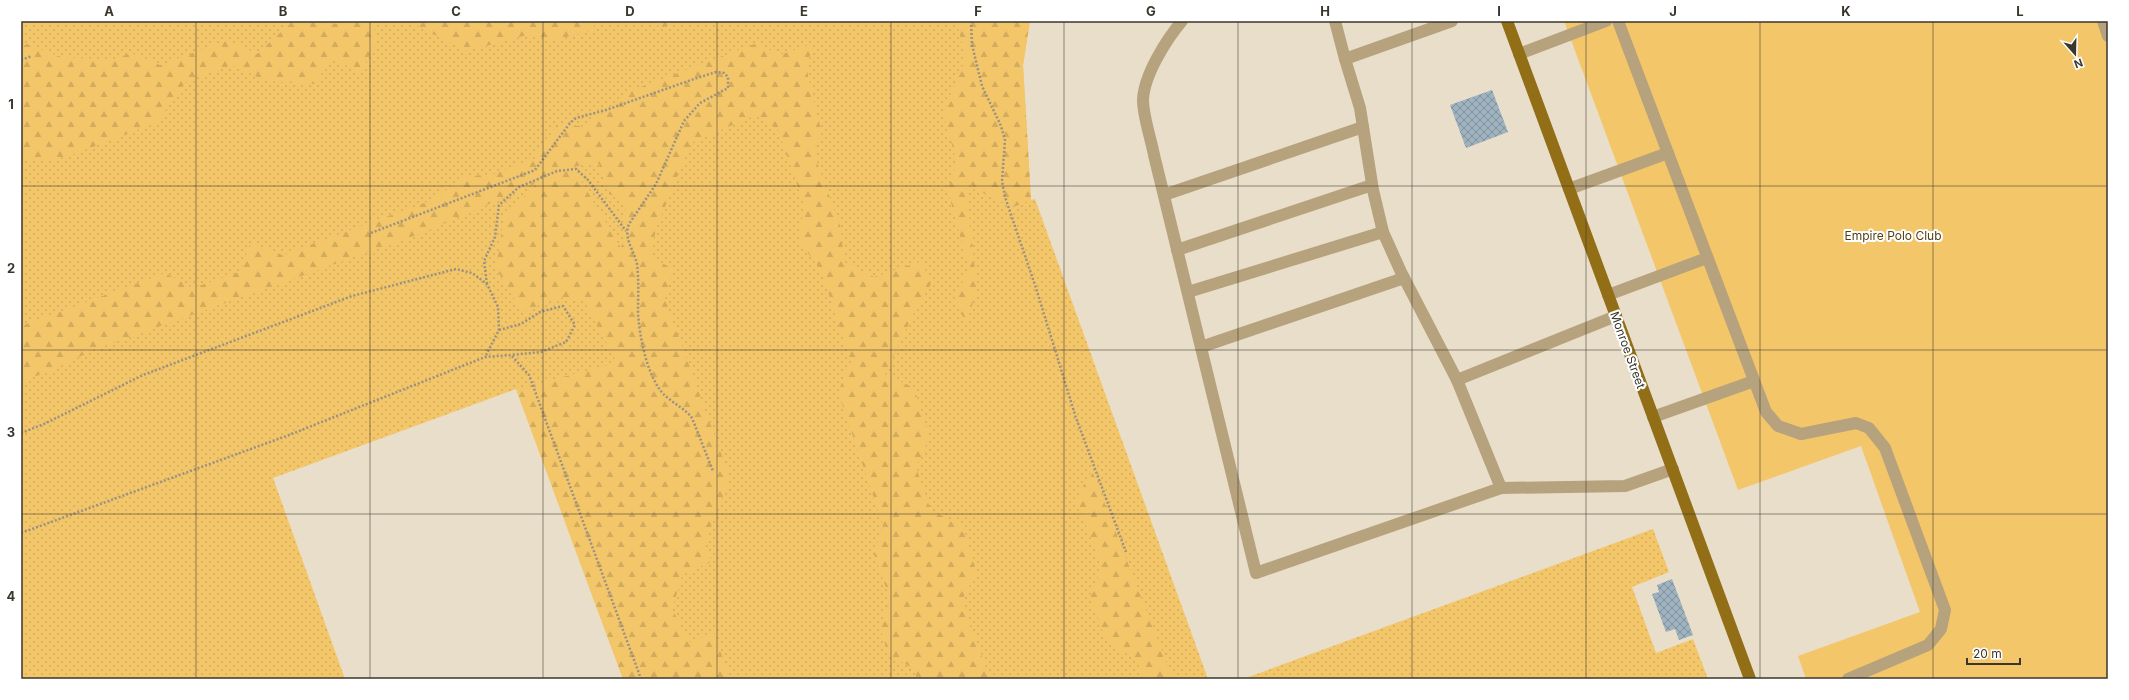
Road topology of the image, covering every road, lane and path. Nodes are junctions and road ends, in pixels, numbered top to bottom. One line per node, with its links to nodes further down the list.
1 (972, 21): 41 (path)
2 (1182, 21): 18 (lane)
3 (1335, 21): 12 (lane)
4 (1452, 21): 12 (lane)
5 (1507, 21): 10 (main road, Monroe Street)
6 (1606, 21): 10 (lane)
7 (1618, 21): 15 (lane)
8 (2103, 21): 9 (lane)
9 (2108, 36)
10 (1519, 54): 17 (main road, Monroe Street)
11 (32, 56): 13 (path)
12 (1345, 59): 14 (lane)
13 (21, 60)
14 (1363, 127): 16 (lane); 18 (lane)
15 (1668, 153): 17 (lane); 23 (lane)
16 (1372, 185): 20 (lane); 22 (lane)
17 (1569, 189): 27 (main road, Monroe Street)
18 (1164, 195): 22 (lane)
19 (626, 231): 21 (path); 25 (path); 38 (path)
20 (1384, 232): 24 (lane); 26 (lane)
21 (371, 233)
22 (1177, 250): 26 (lane)
23 (1708, 258): 27 (lane); 34 (lane)
24 (1404, 278): 30 (lane); 33 (lane)
25 (487, 284): 29 (path); 36 (path)
26 (1188, 292): 30 (lane)
27 (1608, 295): 28 (main road, Monroe Street)
28 (1616, 316): 33 (lane); 35 (main road, Monroe Street)
29 (500, 330): 31 (path); 32 (path)
30 (1201, 347): 39 (lane)
31 (511, 355): 32 (path); 42 (path)
32 (485, 357): 40 (path)
33 (1457, 380): 39 (lane)
34 (1754, 381): 35 (lane); 44 (lane)
35 (1653, 417): 37 (main road, Monroe Street)
36 (21, 433)
37 (1672, 469): 39 (lane); 43 (main road, Monroe Street)
38 (713, 471)
39 (1501, 488)
40 (21, 533)
41 (1126, 552)
42 (641, 679)
43 (1750, 679)
44 (1848, 679)

